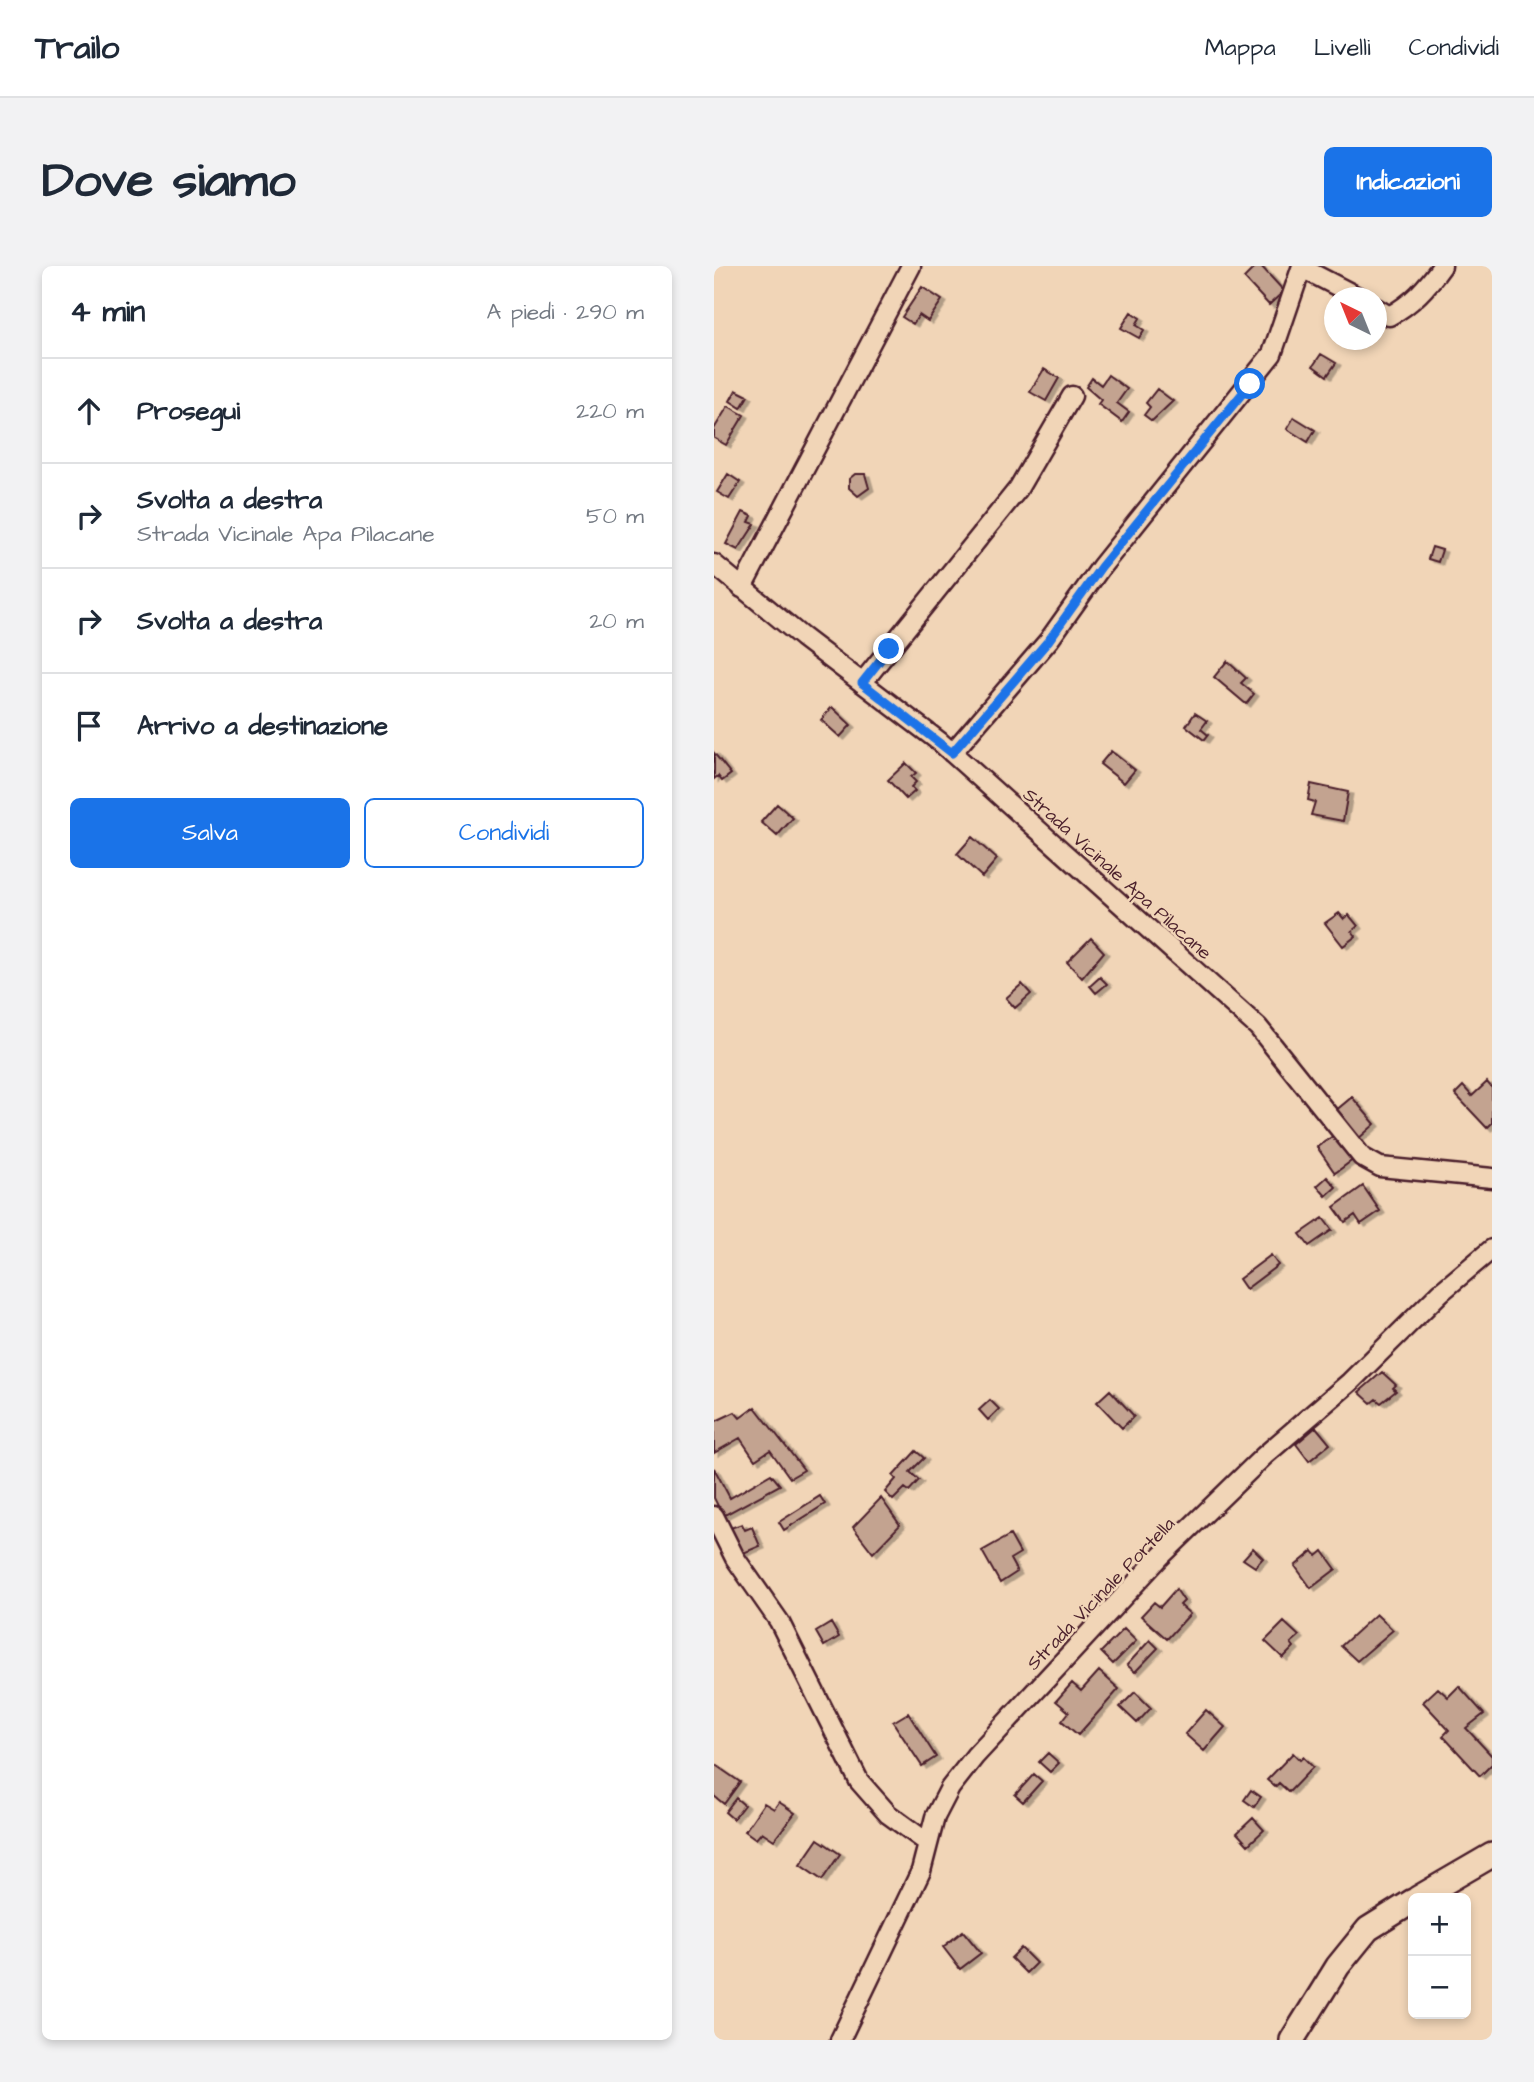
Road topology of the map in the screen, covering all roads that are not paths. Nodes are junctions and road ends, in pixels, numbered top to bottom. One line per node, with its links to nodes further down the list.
1 (911, 266): 8 (street)
2 (1442, 266): 5 (street)
3 (1302, 267): 4 (street); 10 (street)
4 (1339, 287)
5 (1387, 315)
6 (1072, 396): 9 (street)
7 (714, 564): 8 (street, Strada Vicinale Apa Pilacane)
8 (742, 588): 9 (street, Strada Vicinale Apa Pilacane)
9 (862, 683): 10 (street, Strada Vicinale Apa Pilacane)
10 (952, 753): 11 (street, Strada Vicinale Apa Pilacane)
11 (1492, 1178)
12 (1492, 1249): 14 (street, Strada Vicinale Portella)
13 (714, 1516): 14 (street)
14 (928, 1843): 18 (street, Strada Vicinale Portella)
15 (1492, 1855): 16 (main road)
16 (1427, 1893)
17 (1408, 1904): 19 (main road)
18 (841, 2040)
19 (1292, 2040)

